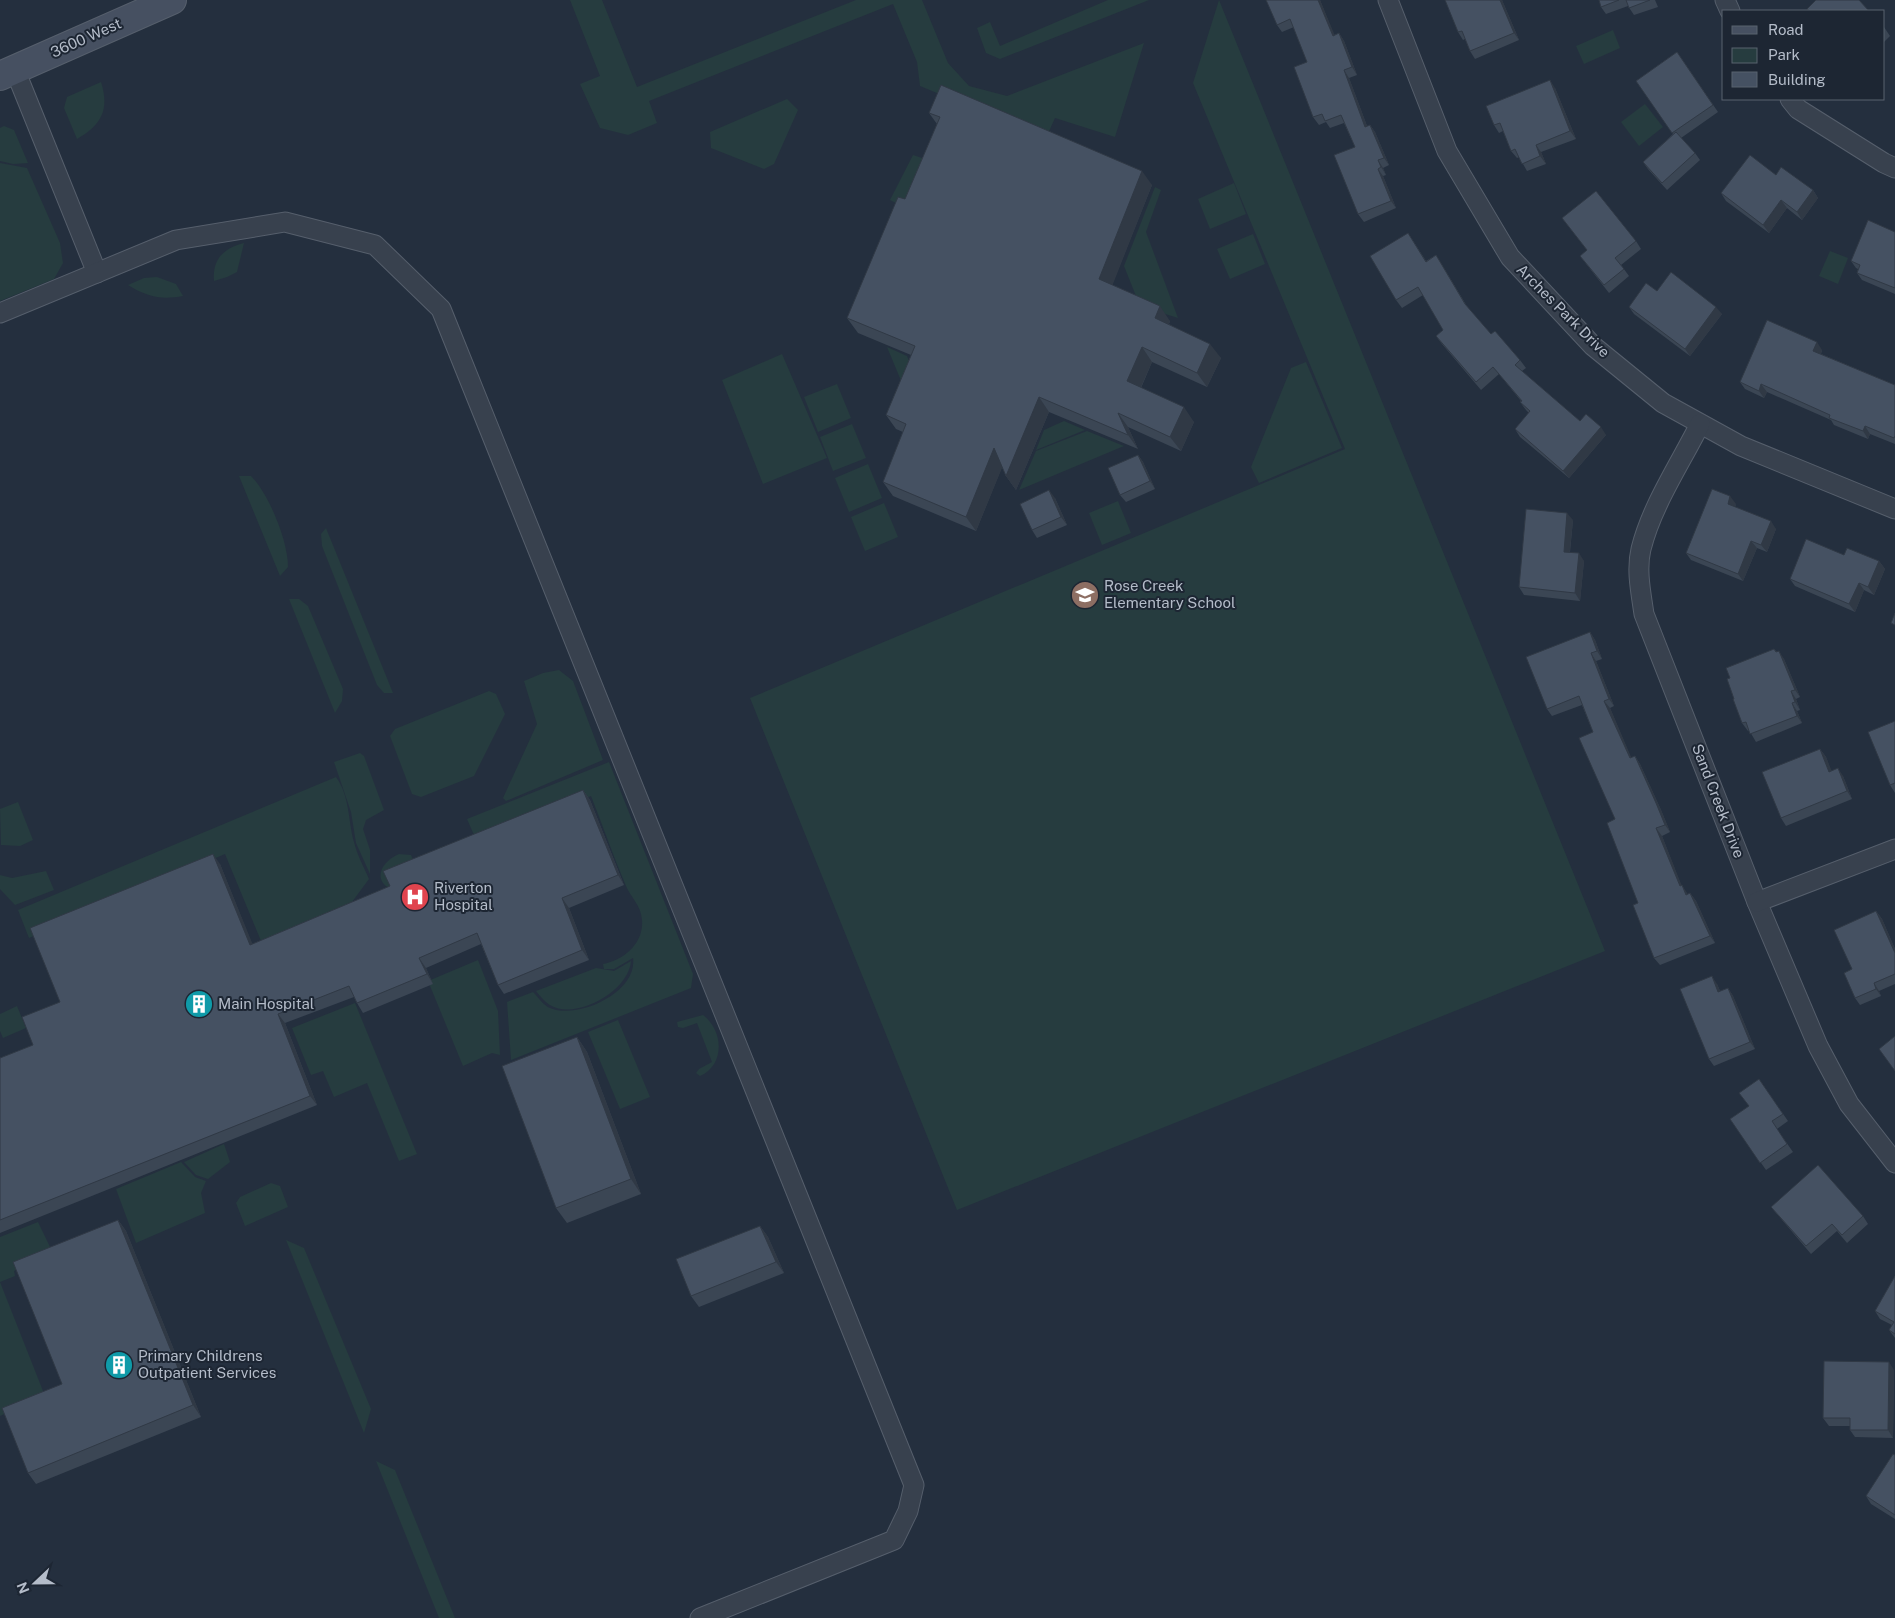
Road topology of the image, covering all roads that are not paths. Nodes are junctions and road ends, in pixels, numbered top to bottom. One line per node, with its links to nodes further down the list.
1 (172, 0): 3 (main road, 3600 West)
2 (1388, 0): 8 (street, Arches Park Drive)
3 (8, 73): 6 (street)
4 (1791, 100): 5 (street)
5 (1895, 168)
6 (97, 272): 7 (street); 13 (street)
7 (0, 313)
8 (1700, 424): 9 (street, Arches Park Drive); 11 (street, Sand Creek Drive)
9 (1895, 509)
10 (1895, 849): 11 (street)
11 (1757, 902): 12 (street, Sand Creek Drive)
12 (1895, 1163)
13 (700, 1618)

